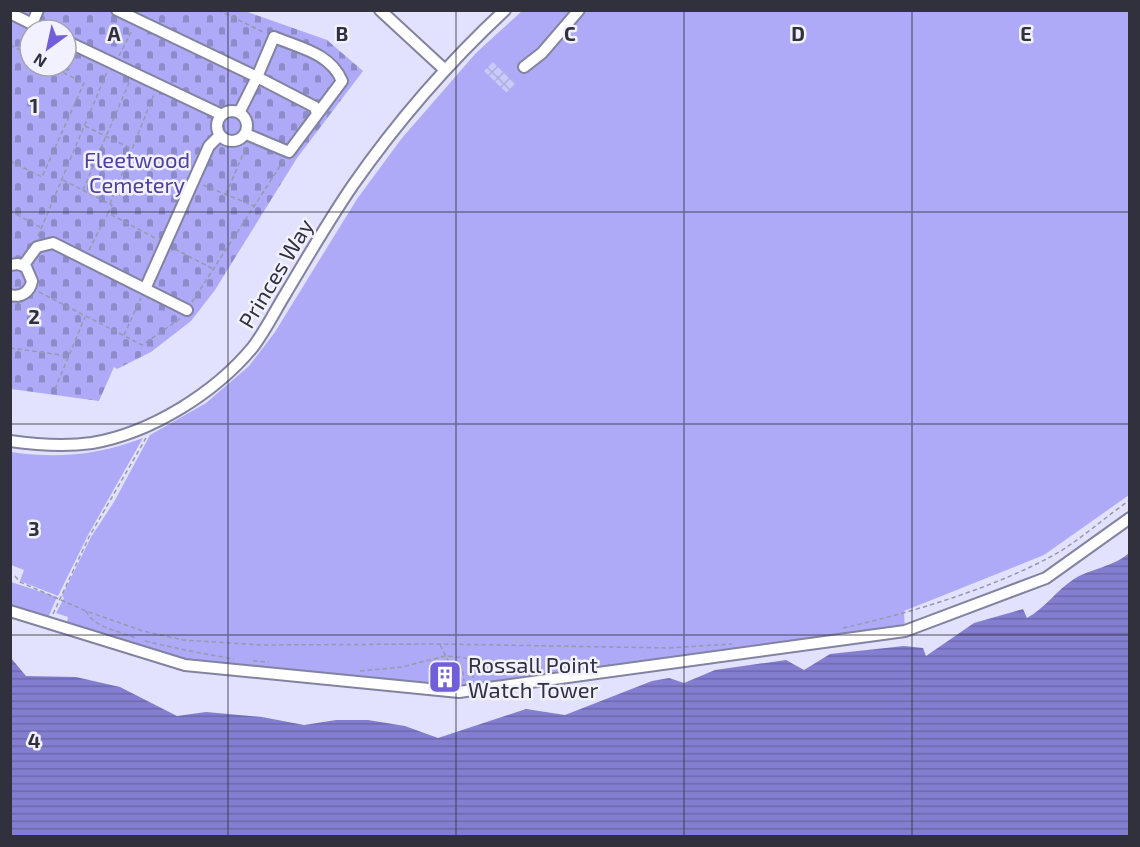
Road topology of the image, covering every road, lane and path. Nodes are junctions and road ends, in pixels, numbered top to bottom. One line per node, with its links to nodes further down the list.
1 (117, 10): 6 (street)
2 (218, 10): 7 (path)
3 (380, 10): 11 (street)
4 (505, 10): 11 (street, Princes Way)
5 (579, 10): 9 (street)
6 (137, 20): 10 (path); 12 (street)
7 (274, 37): 12 (street); 19 (street)
8 (78, 48): 10 (street)
9 (524, 67)
10 (115, 70): 20 (street); 21 (path)
11 (445, 70): 52 (street, Princes Way)
12 (257, 77): 18 (street); 19 (street)
13 (74, 78): 27 (path)
14 (122, 78): 15 (path)
15 (129, 82): 16 (path); 24 (path)
16 (138, 86)
17 (147, 91): 25 (path)
18 (239, 113): 20 (street); 22 (street)
19 (317, 114): 26 (street)
20 (222, 115): 23 (street)
21 (84, 126): 24 (path); 28 (path)
22 (248, 134): 23 (street); 26 (street); 31 (path)
23 (220, 135): 29 (street)
24 (105, 138): 25 (path); 30 (path)
25 (133, 150): 32 (path)
26 (289, 152): 33 (path)
27 (10, 161)
28 (62, 180): 30 (path); 36 (path)
29 (193, 181): 31 (path); 38 (street)
30 (83, 190): 32 (path)
31 (226, 194): 33 (path)
32 (110, 204): 35 (path)
33 (255, 206): 42 (path)
34 (10, 212): 36 (path)
35 (108, 213): 38 (path); 39 (path)
36 (41, 228): 37 (path)
37 (38, 236)
38 (166, 244): 42 (path); 44 (street)
39 (84, 259): 41 (street); 44 (street)
40 (10, 265): 41 (street)
41 (23, 266): 43 (street)
42 (215, 270): 46 (path)
43 (30, 287): 45 (street); 47 (path)
44 (145, 289): 46 (street); 48 (path)
45 (10, 295)
46 (187, 310): 48 (path)
47 (85, 316): 48 (path); 50 (path)
48 (123, 336)
49 (10, 348): 50 (path)
50 (70, 356): 51 (path)
51 (54, 389)
52 (142, 427): 53 (street, Princes Way); 57 (path)
53 (10, 441)
54 (1130, 500): 61 (path)
55 (1130, 518): 60 (street)
56 (15, 576): 57 (path)
57 (60, 598): 59 (path); 60 (path)
58 (10, 611): 60 (street)
59 (86, 611): 62 (path); 66 (path)
60 (49, 623)
61 (840, 629)
62 (440, 644): 63 (path); 64 (path)
63 (683, 652)
64 (448, 657): 65 (path); 70 (path); 71 (path)
65 (471, 658): 69 (path); 73 (path)
66 (240, 660)
67 (247, 661): 68 (path)
68 (272, 663)
69 (584, 664)
70 (453, 670): 72 (path); 72 (path)
71 (357, 671)
72 (464, 680): 74 (path)
73 (473, 682)
74 (467, 683)

